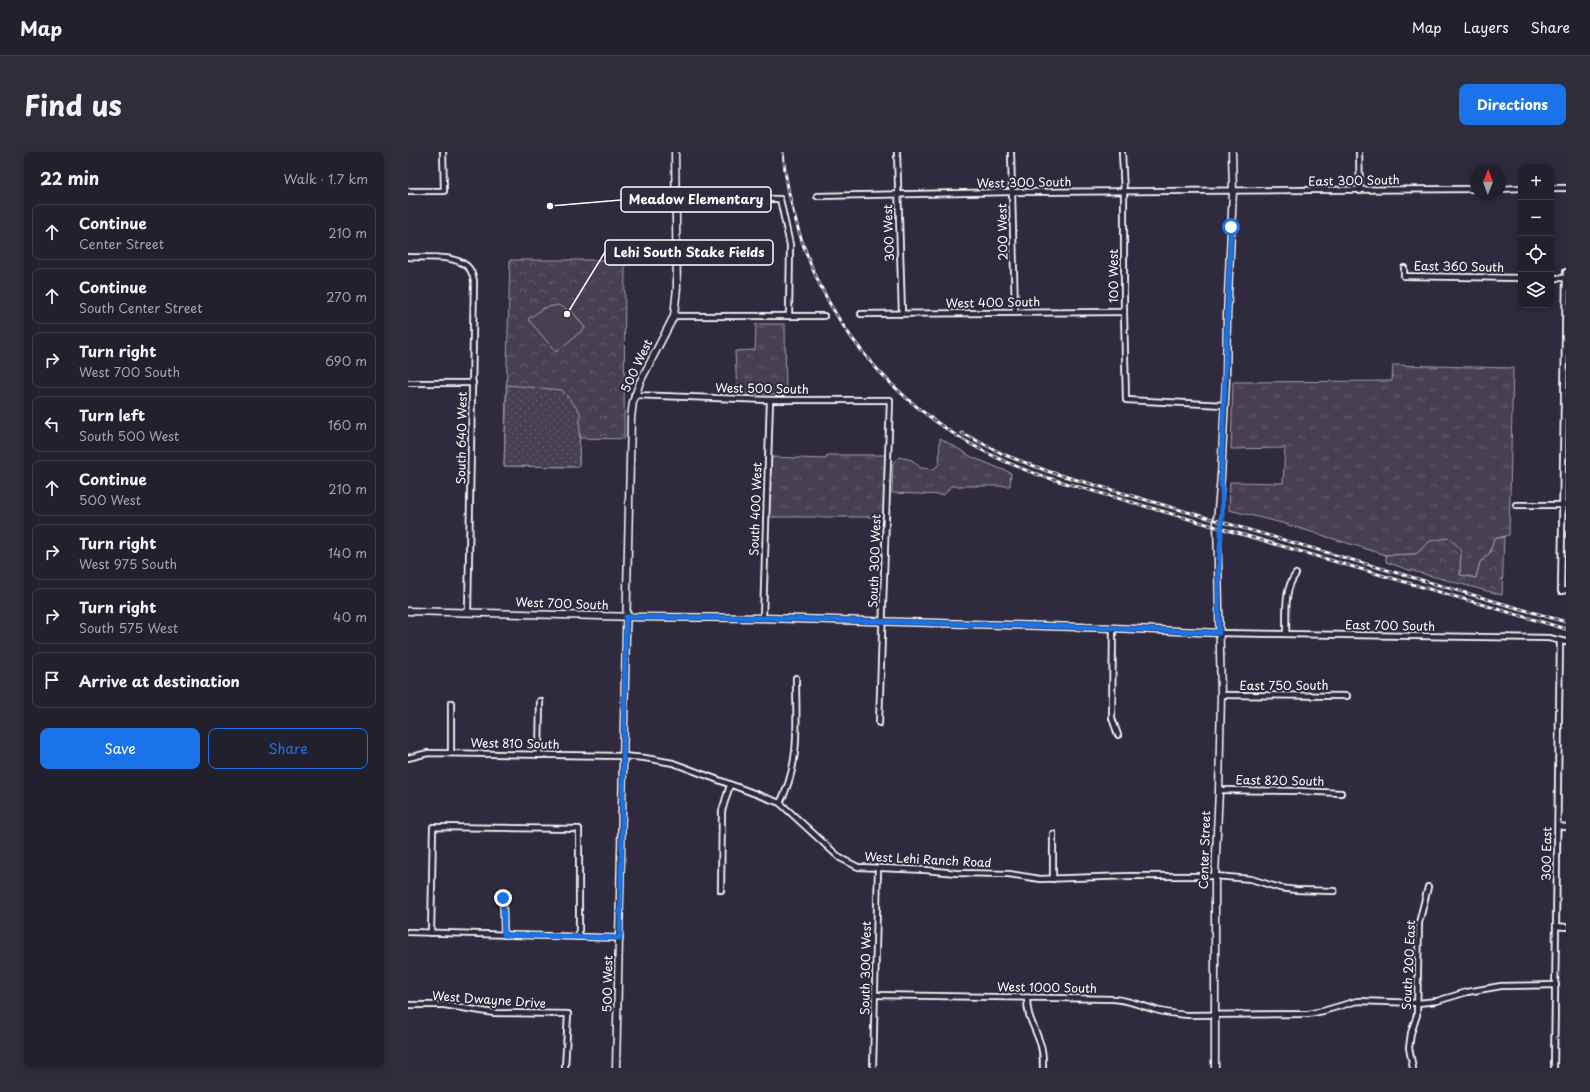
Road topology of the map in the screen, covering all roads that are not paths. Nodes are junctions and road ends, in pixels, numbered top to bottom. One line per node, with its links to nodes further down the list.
1 (443, 152): 13 (street)
2 (675, 152): 20 (street, 500 West)
3 (898, 152): 18 (street, 300 West)
4 (1011, 152): 16 (street, 200 West)
5 (1122, 152): 17 (street, 100 West)
6 (1232, 152): 14 (street)
7 (1360, 152): 15 (street)
8 (1518, 188): 12 (street)
9 (1554, 188): 10 (street)
10 (1566, 188)
11 (1470, 189): 15 (street, East 300 South)
12 (1506, 189)
13 (408, 191)
14 (1233, 191): 15 (street, East 300 South); 17 (street, West 300 South); 40 (street)
15 (1360, 191)
16 (1013, 192): 17 (street, West 300 South); 18 (street, West 300 South); 27 (street, 200 West)
17 (1124, 192): 28 (street, 100 West)
18 (898, 195): 19 (street, West 300 South); 30 (street, 300 West)
19 (816, 196)
20 (675, 198): 31 (street, 500 West); 32 (street)
21 (408, 257): 35 (street, South 640 West)
22 (1404, 268): 24 (street, East 360 South)
23 (1566, 272): 26 (street)
24 (1518, 278)
25 (1554, 278): 26 (street)
26 (1566, 278): 34 (street)
27 (1014, 312): 28 (street, West 400 South); 30 (street, West 400 South)
28 (1124, 312): 40 (street, 100 West)
29 (862, 314): 30 (street, West 400 South)
30 (902, 314)
31 (674, 316): 32 (street); 37 (street, 500 West)
32 (789, 316): 33 (street)
33 (824, 316)
34 (1565, 367): 42 (street)
35 (473, 382): 36 (street); 46 (street, South 640 West)
36 (408, 383)
37 (634, 395): 38 (street, West 500 South); 47 (street, 500 West)
38 (770, 400): 39 (street, West 500 South); 48 (street, South 400 West)
39 (890, 400): 49 (street, South 300 West)
40 (1224, 405): 51 (street, Center Street)
41 (1516, 505): 42 (street)
42 (1564, 506): 44 (street)
43 (1296, 574): 52 (street)
44 (1563, 590)
45 (408, 611): 46 (street, West 700 South)
46 (468, 612): 47 (street, West 700 South)
47 (626, 617): 48 (street, West 700 South); 64 (street, 500 West)
48 (763, 618): 49 (street, West 700 South)
49 (883, 621): 50 (street, West 700 South); 60 (street, South 300 West)
50 (1113, 628): 51 (street, West 700 South); 61 (street)
51 (1219, 633): 52 (street, East 700 South); 56 (street, Center Street)
52 (1286, 634): 53 (street, East 700 South)
53 (1560, 641): 54 (street, East 700 South); 70 (street, 300 East)
54 (1566, 642)
55 (796, 678): 69 (street)
56 (1221, 696): 57 (street, East 750 South); 67 (street, Center Street)
57 (1347, 696)
58 (540, 701): 63 (street)
59 (451, 703): 62 (street)
60 (879, 723)
61 (1118, 735)
62 (451, 753): 63 (street, West 810 South); 65 (street, West 810 South)
63 (539, 755): 64 (street, West 810 South)
64 (623, 756): 66 (street, West Lehi Ranch Road); 86 (street, 500 West)
65 (408, 758)
66 (730, 785): 69 (street, West Lehi Ranch Road); 77 (street)
67 (1219, 790): 68 (street, East 820 South); 74 (street, Center Street)
68 (1341, 793)
69 (780, 803): 73 (street, West Lehi Ranch Road)
70 (1558, 826): 71 (street); 80 (street, 300 East)
71 (1566, 827)
72 (1053, 834): 75 (street)
73 (878, 868): 75 (street, West Lehi Ranch Road); 88 (street, South 300 West)
74 (1215, 876): 75 (street, West Lehi Ranch Road); 78 (street, West Lehi Ranch Road); 92 (street, Center Street)
75 (1053, 879)
76 (1428, 887): 90 (street, South 200 East)
77 (721, 890)
78 (1334, 891)
79 (503, 898): 84 (street)
80 (1556, 926): 81 (street); 87 (street, 300 East)
81 (1566, 927)
82 (408, 932): 83 (street)
83 (431, 933): 84 (street); 85 (street)
84 (504, 935): 85 (street)
85 (578, 937): 86 (street)
86 (620, 938): 94 (street, 500 West)
87 (1556, 985): 90 (street, West 1000 South); 99 (street, 300 East)
88 (875, 995): 89 (street, West 1000 South); 95 (street, South 300 West)
89 (1027, 998): 92 (street, West 1000 South); 96 (street)
90 (1418, 1003): 92 (street, West 1000 South); 98 (street, South 200 East)
91 (408, 1005): 93 (street, West Dwayne Drive)
92 (1216, 1015): 97 (street, Center Street)
93 (565, 1068)
94 (616, 1068)
95 (873, 1068)
96 (1043, 1068)
97 (1215, 1068)
98 (1412, 1068)
99 (1554, 1068)

